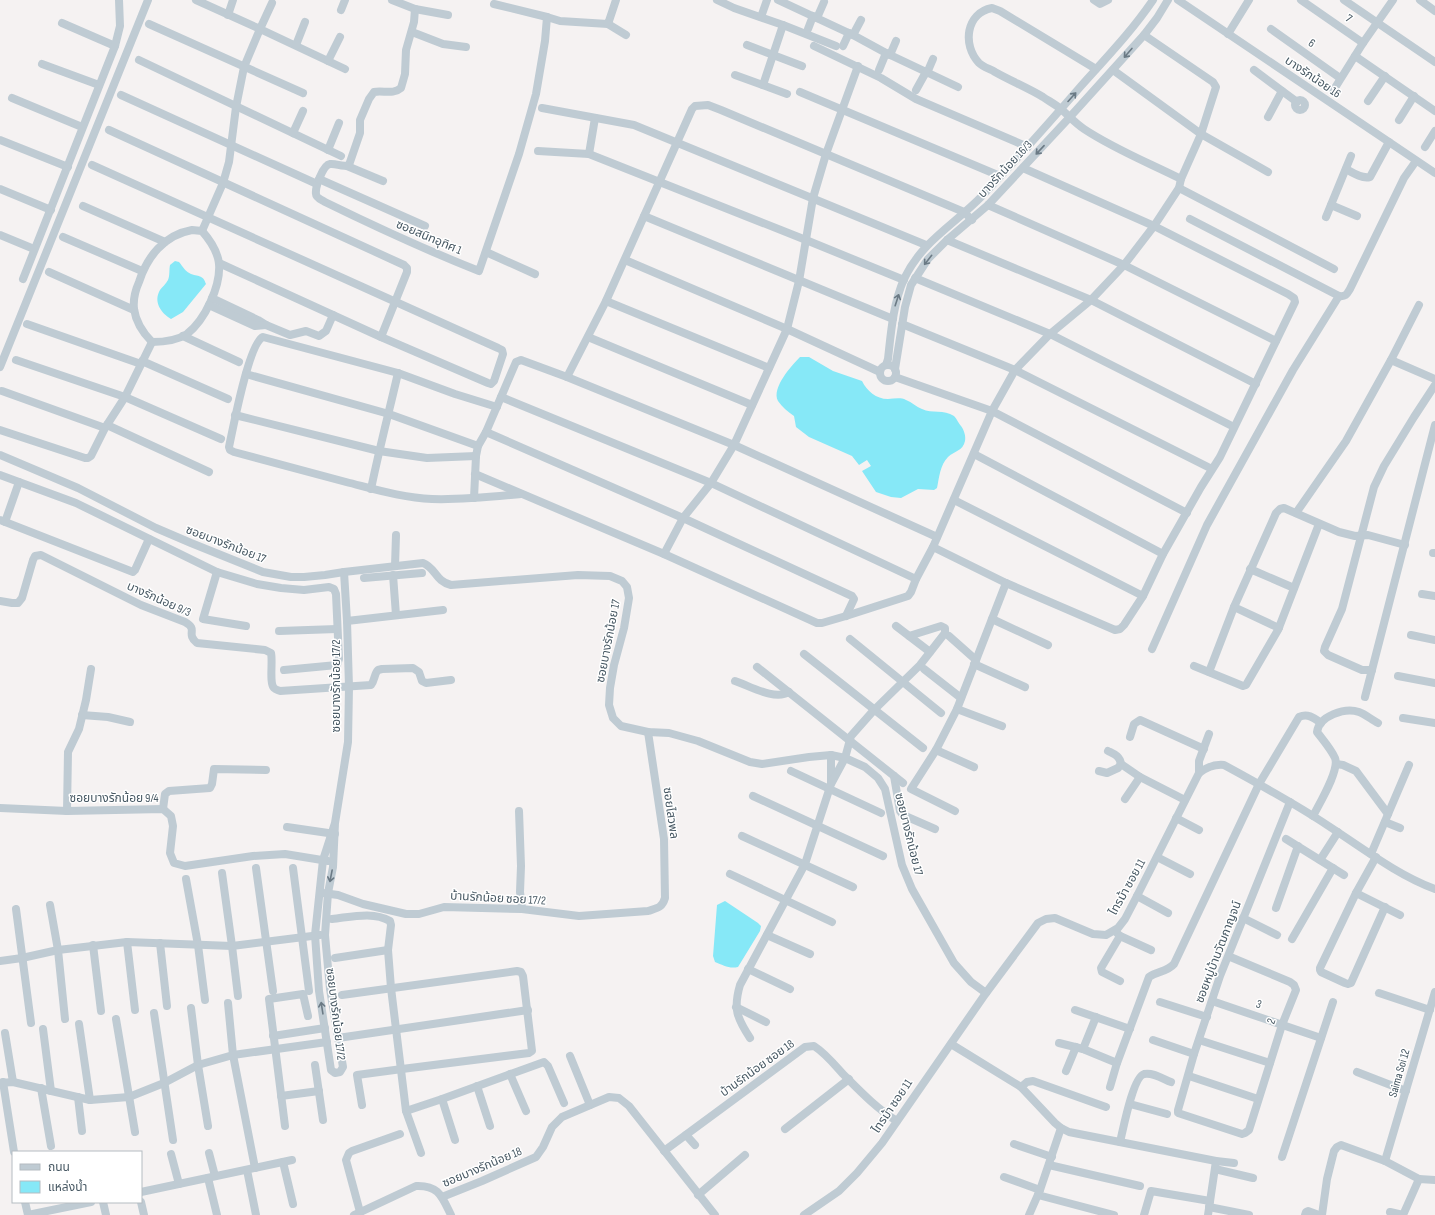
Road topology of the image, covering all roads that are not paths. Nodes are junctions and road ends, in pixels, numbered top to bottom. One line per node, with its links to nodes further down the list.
1 (119, 0): 54 (street)
2 (148, 0): 191 (street)
3 (196, 0): 27 (street)
4 (233, 0): 27 (street)
5 (345, 0): 25 (street)
6 (394, 0): 24 (street)
7 (616, 0): 38 (street)
8 (717, 0): 30 (street)
9 (767, 0): 30 (street)
10 (778, 0): 31 (street)
11 (1094, 0): 12 (street)
12 (1108, 0)
13 (1152, 0): 32 (street)
14 (1168, 0): 40 (street, บางรักน้อย 16/3)
15 (1178, 0): 46 (street, บางรักน้อย 16)
16 (1249, 0): 46 (street)
17 (1301, 0): 51 (street, 7)
18 (1344, 0): 36 (street)
19 (1393, 0): 36 (street)
20 (1420, 0): 26 (street)
21 (824, 2): 31 (street)
22 (272, 3): 41 (street)
23 (494, 4): 29 (street)
24 (415, 9): 28 (street); 44 (street)
25 (341, 10)
26 (1435, 11)
27 (228, 15): 41 (street)
28 (448, 15)
29 (547, 17): 38 (street); 157 (street, ซอยสนิทอุทิศ 1)
30 (761, 17): 39 (street)
31 (815, 17): 42 (street); 45 (street)
32 (1142, 17): 40 (street); 70 (street)
33 (861, 20): 45 (street)
34 (305, 22): 52 (street)
35 (62, 23): 54 (street)
36 (1377, 23): 51 (street); 63 (street)
37 (149, 24): 67 (street)
38 (608, 24): 47 (street)
39 (783, 25): 45 (street); 58 (street)
40 (1152, 25): 48 (street, บางรักน้อย 16/3)
41 (260, 29): 52 (street); 67 (street)
42 (808, 29)
43 (1270, 29): 76 (street, 6)
44 (412, 32): 56 (street); 121 (street)
45 (851, 34): 57 (street)
46 (1228, 34): 82 (street, บางรักน้อย 16)
47 (626, 35)
48 (1144, 35): 71 (street, บางรักน้อย 16/3, one-way to 71); 106 (street)
49 (340, 37): 62 (street)
50 (896, 41): 57 (street)
51 (1363, 43): 59 (street)
52 (296, 45): 62 (street)
53 (747, 45): 58 (street)
54 (114, 46): 77 (street)
55 (814, 46): 66 (street)
56 (466, 47)
57 (888, 54): 69 (street); 73 (street)
58 (773, 56): 65 (street); 78 (street)
59 (1355, 56): 75 (street); 76 (street)
60 (933, 59): 73 (street)
61 (139, 60): 91 (street)
62 (328, 61): 68 (street)
63 (1435, 62)
64 (42, 64): 77 (street)
65 (802, 66)
66 (858, 66): 93 (street); 111 (street)
67 (244, 67): 85 (street); 91 (street)
68 (345, 69)
69 (879, 70)
70 (1096, 70): 94 (street, one-way to 70); 94 (street)
71 (1113, 70): 99 (street, บางรักน้อย 16/3); 106 (street)
72 (1254, 70): 81 (street)
73 (926, 72): 79 (street); 80 (street)
74 (735, 74): 78 (street)
75 (1385, 76): 88 (street); 90 (street)
76 (1340, 78): 83 (street)
77 (99, 85): 102 (street)
78 (763, 85): 86 (street)
79 (958, 87)
80 (916, 90)
81 (1282, 91): 82 (street); 97 (street)
82 (1313, 91): 109 (street, บางรักน้อย 16)
83 (1333, 91)
84 (800, 92): 93 (street)
85 (303, 93)
86 (787, 94)
87 (122, 95): 110 (street)
88 (1414, 96): 96 (street); 100 (street)
89 (12, 98): 102 (street)
90 (1368, 101)
91 (236, 106): 105 (street); 110 (street)
92 (542, 108): 98 (street)
93 (841, 109): 116 (street); 127 (street)
94 (1061, 109): 99 (street); 111 (street)
95 (303, 111): 105 (street)
96 (1435, 111)
97 (1268, 117)
98 (595, 118): 108 (street); 115 (street)
99 (1069, 118): 123 (street, บางรักน้อย 16/3, one-way to 123); 128 (street)
100 (1399, 120)
101 (339, 123): 113 (street)
102 (82, 127): 122 (street)
103 (109, 130): 132 (street)
104 (1435, 131): 112 (street)
105 (294, 133): 113 (street)
106 (1201, 134): 125 (street); 128 (street)
107 (0, 140): 122 (street)
108 (677, 142): 116 (street); 130 (street); 135 (street)
109 (1389, 142): 119 (street, บางรักน้อย 16); 124 (street)
110 (232, 145): 131 (street); 132 (street)
111 (1028, 147): 127 (street)
112 (1425, 147)
113 (328, 150): 117 (street)
114 (538, 151): 115 (street)
115 (589, 154): 130 (street)
116 (826, 154): 135 (street); 140 (street)
117 (341, 156)
118 (1351, 156): 124 (street)
119 (1416, 161): 126 (street, บางรักน้อย 16); 169 (street)
120 (92, 165): 144 (street)
121 (347, 166): 129 (street); 131 (street)
122 (68, 167): 139 (street)
123 (1023, 168): 136 (street, บางรักน้อย 16/3); 148 (street)
124 (1346, 169): 137 (street)
125 (1268, 172)
126 (1435, 173)
127 (1000, 176): 140 (street)
128 (1181, 179): 133 (street)
129 (383, 181)
130 (661, 181): 141 (street); 152 (street)
131 (318, 182): 147 (street); 157 (street, ซอยสนิทอุทิศ 1)
132 (223, 183): 144 (street); 173 (street)
133 (1179, 188): 148 (street); 161 (street)
134 (0, 189): 139 (street)
135 (813, 198): 152 (street); 155 (street)
136 (988, 205): 146 (street, บางรักน้อย 16/3); 160 (street)
137 (1331, 205): 142 (street); 143 (street)
138 (83, 206): 154 (street)
139 (51, 210): 156 (street)
140 (964, 212): 146 (street); 155 (street)
141 (644, 216): 158 (street); 168 (street)
142 (1357, 216)
143 (1326, 217)
144 (208, 218): 149 (street); 173 (street)
145 (1190, 219): 169 (street)
146 (972, 220): 153 (street, บางรักน้อย 16/3)
147 (425, 226)
148 (1154, 226): 160 (street); 185 (street)
149 (202, 231): 154 (street); 159 (street)
150 (0, 235): 156 (street)
151 (63, 237): 162 (street)
152 (806, 240): 167 (street); 168 (street)
153 (947, 240): 165 (street, บางรักน้อย 16/3, one-way to 165); 170 (street)
154 (164, 242): 162 (street)
155 (926, 245): 167 (street)
156 (34, 249): 166 (street)
157 (486, 252): 164 (street)
158 (625, 260): 171 (street); 180 (street)
159 (219, 263): 172 (street); 176 (street)
160 (1124, 265): 170 (street); 185 (street)
161 (1334, 269)
162 (142, 271): 175 (street)
163 (49, 272): 175 (street)
164 (535, 274)
165 (916, 278): 179 (street, บางรักน้อย 16/3); 181 (street)
166 (23, 279)
167 (904, 280): 177 (street, one-way to 167)
168 (800, 281): 177 (street); 180 (street)
169 (1339, 296): 277 (street)
170 (1091, 300): 181 (street); 200 (street)
171 (606, 301): 184 (street); 192 (street)
172 (211, 302): 176 (street); 182 (street)
173 (396, 302): 183 (street); 183 (street)
174 (1419, 305): 188 (street)
175 (134, 310): 186 (street)
176 (333, 315): 183 (street)
177 (893, 320): 193 (street)
178 (27, 324): 189 (street)
179 (902, 324): 194 (street); 196 (street, บางรักน้อย 16/3)
180 (787, 329): 192 (street); 193 (street)
181 (1050, 334): 194 (street); 213 (street)
182 (183, 336): 186 (street); 190 (street)
183 (381, 337)
184 (588, 337): 198 (street); 206 (street)
185 (1276, 340): 200 (street)
186 (152, 342): 189 (street)
187 (16, 360): 203 (street)
188 (1391, 360): 199 (street); 234 (street)
189 (142, 362): 203 (street); 205 (street)
190 (239, 362)
191 (0, 367)
192 (768, 368): 206 (street)
193 (883, 368): 196 (street); 196 (street)
194 (1015, 370): 208 (street); 223 (street)
195 (398, 373): 197 (street); 207 (street); 209 (street)
196 (895, 373): 208 (street)
197 (246, 374): 209 (street); 210 (street)
198 (567, 377): 204 (street); 217 (street)
199 (1435, 379)
200 (1256, 384): 213 (street)
201 (1435, 385): 239 (street)
202 (2, 392): 212 (street)
203 (125, 397): 212 (street); 216 (street)
204 (501, 397): 207 (street); 228 (street)
205 (228, 399)
206 (752, 405): 217 (street)
207 (497, 407): 215 (street)
208 (992, 411): 220 (street); 233 (street)
209 (389, 414): 218 (street); 219 (street)
210 (235, 415): 219 (street); 229 (street)
211 (1435, 425): 242 (street)
212 (106, 426): 214 (street); 224 (street)
213 (1234, 427): 223 (street)
214 (0, 430)
215 (486, 432): 218 (street); 235 (street)
216 (221, 439)
217 (734, 445): 228 (street); 240 (street)
218 (478, 446): 222 (street)
219 (379, 451): 222 (street); 229 (street)
220 (974, 454): 232 (street); 245 (street)
221 (0, 455): 249 (street, ซอยบางรักน้อย 17)
222 (476, 456): 225 (street)
223 (1212, 469): 233 (street)
224 (209, 472)
225 (475, 474): 230 (street); 231 (street)
226 (0, 475): 227 (street)
227 (19, 482): 236 (street); 241 (street)
228 (711, 483): 235 (street); 253 (street)
229 (371, 489): 231 (street)
230 (522, 494): 231 (street); 244 (street)
231 (474, 498)
232 (954, 500): 240 (street); 257 (street)
233 (1187, 513): 245 (street)
234 (1296, 513): 237 (street); 247 (street)
235 (683, 518): 244 (street); 263 (street)
236 (2, 521): 241 (street)
237 (1319, 524): 239 (street); 255 (street)
238 (396, 535): 246 (street)
239 (1360, 536): 242 (street); 286 (street)
240 (937, 537): 243 (street)
241 (149, 539): 248 (street)
242 (1405, 545): 286 (street)
243 (933, 547): 253 (street); 254 (street)
244 (664, 554): 263 (street)
245 (1164, 554): 257 (street)
246 (395, 566): 249 (street, ซอยบางรักน้อย 17); 308 (street, ซอยบางรักน้อย 17)
247 (1250, 569): 255 (street); 260 (street)
248 (217, 572): 266 (street); 269 (street)
249 (344, 572): 265 (street, ซอยบางรักน้อย 17/2)
250 (422, 573): 251 (street)
251 (393, 575): 252 (street); 262 (street)
252 (364, 578)
253 (916, 579): 263 (street)
254 (1006, 583): 257 (street); 264 (street)
255 (1294, 588): 268 (street)
256 (1422, 594): 258 (street)
257 (1142, 596)
258 (1435, 596)
259 (0, 601): 293 (street, บางรักน้อย 9/3)
260 (1234, 607): 268 (street); 287 (street)
261 (443, 610): 262 (street)
262 (396, 615): 265 (street)
263 (846, 616)
264 (992, 619): 276 (street); 280 (street)
265 (347, 621): 293 (street, ซอยบางรักน้อย 17/2)
266 (246, 626)
267 (896, 626): 272 (street)
268 (1279, 628): 287 (street)
269 (337, 629): 270 (street); 285 (street)
270 (279, 631)
271 (1411, 635): 275 (street)
272 (908, 636): 278 (street); 278 (street)
273 (949, 636): 280 (street)
274 (850, 639): 291 (street)
275 (1435, 640)
276 (1048, 645)
277 (1152, 649)
278 (930, 652): 291 (street)
279 (804, 654): 299 (street)
280 (975, 662): 294 (street); 297 (street)
281 (1194, 666): 287 (street)
282 (757, 667): 295 (street)
283 (91, 669): 301 (street)
284 (924, 669): 297 (street)
285 (284, 670)
286 (1372, 670): 296 (street)
287 (1209, 672)
288 (1398, 676): 292 (street)
289 (451, 680): 293 (street, บางรักน้อย 9/3)
290 (736, 681): 295 (street)
291 (902, 682): 299 (street); 300 (street)
292 (1435, 683)
293 (349, 686): 350 (street, ซอยบางรักน้อย 17/2)
294 (1025, 687)
295 (789, 692): 311 (street)
296 (1365, 697)
297 (961, 698): 298 (street)
298 (957, 709): 307 (street); 314 (street)
299 (874, 710): 311 (street); 312 (street)
300 (941, 714)
301 (82, 715): 303 (street); 337 (street)
302 (1403, 718): 306 (street)
303 (130, 722)
304 (1321, 723): 305 (street); 319 (street); 329 (street)
305 (1378, 723)
306 (1435, 723)
307 (1002, 726)
308 (648, 732): 316 (street, ซอยบางรักน้อย 17); 375 (street, ซอยไสวพล)
309 (1209, 734): 313 (street, ไทรม้า ซอย 11)
310 (1130, 737): 313 (street)
311 (849, 741): 317 (street); 326 (street)
312 (923, 748)
313 (1204, 749): 325 (street, ไทรม้า ซอย 11)
314 (936, 750): 321 (street); 339 (street)
315 (1108, 751): 318 (street)
316 (831, 755): 317 (street, ซอยบางรักน้อย 17); 330 (street)
317 (845, 758): 330 (street); 415 (street, ซอยบางรักน้อย 17)
318 (1122, 764): 324 (street); 327 (street)
319 (1336, 764): 341 (street); 343 (street)
320 (1409, 765): 343 (street)
321 (974, 768)
322 (266, 770): 336 (street)
323 (791, 771): 330 (street)
324 (1099, 771)
325 (1199, 773): 329 (street); 333 (street, ไทรม้า ซอย 11)
326 (894, 776): 328 (street); 347 (street)
327 (1140, 777): 332 (street); 333 (street)
328 (904, 783)
329 (1259, 784): 334 (street); 445 (street)
330 (830, 786): 340 (street); 344 (street)
331 (753, 796): 344 (street)
332 (1125, 799)
333 (1185, 800): 342 (street, ไทรม้า ซอย 11)
334 (1290, 802): 341 (street); 384 (street, ซอยหมู่บ้านวัฒกาญจน์)
335 (0, 808): 337 (street, ซอยบางรักน้อย 9/4)
336 (163, 809): 337 (street, ซอยบางรักน้อย 9/4); 357 (street, ซอยบางรักน้อย 9/4)
337 (67, 811)
338 (519, 811): 381 (street)
339 (955, 811)
340 (881, 813)
341 (1313, 816): 349 (street)
342 (1176, 818): 348 (street); 356 (street, ไทรม้า ซอย 11)
343 (1387, 818): 346 (street); 354 (street)
344 (818, 826): 355 (street); 360 (street)
345 (287, 828): 350 (street)
346 (1400, 828)
347 (935, 829)
348 (1199, 830)
349 (1338, 832): 354 (street); 358 (street)
350 (333, 834): 357 (street, ซอยบางรักน้อย 17/2); 359 (street, ซอยบางรักน้อย 17/2)
351 (742, 836): 360 (street)
352 (1286, 839): 353 (street)
353 (1298, 846): 358 (street); 379 (street)
354 (1374, 855): 370 (street); 373 (street)
355 (883, 856)
356 (1157, 857): 366 (street); 374 (street, ไทรม้า ซอย 11)
357 (323, 860): 359 (street); 371 (street, ซอยบางรักน้อย 17/2)
358 (1320, 860): 363 (street)
359 (333, 862): 372 (street, ซอยบางรักน้อย 17/2, one-way to 372)
360 (805, 864): 369 (street); 376 (street)
361 (256, 868): 394 (street)
362 (293, 868): 392 (street)
363 (1333, 868): 367 (street); 393 (street)
364 (222, 874): 399 (street)
365 (730, 874): 376 (street)
366 (1190, 874)
367 (1344, 876)
368 (186, 879): 398 (street)
369 (853, 887)
370 (1435, 888)
371 (319, 892): 372 (street, บ้านรักน้อย ซอย 17/2); 388 (street, ซอยบางรักน้อย 17/2)
372 (328, 893): 381 (street, บ้านรักน้อย ซอย 17/2); 389 (street, ซอยบางรักน้อย 17/2)
373 (1356, 893): 378 (street); 378 (street)
374 (1137, 896): 382 (street); 387 (street, ไทรม้า ซอย 11)
375 (665, 898): 381 (street, บ้านรักน้อย ซอย 17/2)
376 (786, 901): 386 (street); 390 (street)
377 (50, 905): 400 (street)
378 (1385, 907): 383 (street)
379 (1276, 908)
380 (16, 909): 405 (street)
381 (522, 909)
382 (1168, 913)
383 (1400, 915)
384 (1243, 918): 391 (street); 404 (street, ซอยหมู่บ้านวัฒกาญจน์)
385 (332, 919): 401 (street)
386 (832, 922)
387 (1117, 933): 402 (street); 409 (street); 415 (street, ไทรม้า ซอย 11)
388 (315, 935): 389 (street); 392 (street); 442 (street, ซอยบางรักน้อย 17/2, one-way to 388)
389 (325, 935): 448 (street, ซอยบางรักน้อย 17/2)
390 (767, 935): 403 (street); 408 (street)
391 (1277, 935)
392 (302, 937): 394 (street); 412 (street)
393 (1292, 939)
394 (267, 941): 399 (street); 413 (street)
395 (127, 942): 396 (street); 397 (street); 427 (street)
396 (160, 943): 398 (street); 424 (street)
397 (93, 945): 400 (street); 431 (street)
398 (198, 945): 399 (street); 419 (street)
399 (232, 946): 418 (street)
400 (58, 950): 405 (street); 436 (street)
401 (388, 950): 406 (street); 410 (street)
402 (1151, 950)
403 (810, 954)
404 (1228, 956): 420 (street, ซอยหมู่บ้านวัฒกาญจน์); 441 (street, 2)
405 (22, 958): 407 (street); 439 (street)
406 (335, 958)
407 (0, 961)
408 (748, 969): 411 (street); 425 (street)
409 (1120, 981)
410 (391, 988): 417 (street); 428 (street); 444 (street)
411 (790, 989)
412 (309, 991)
413 (274, 992)
414 (1435, 992): 430 (street, Saima Soi 12)
415 (986, 993): 455 (street, ไทรม้า ซอย 11)
416 (1379, 993): 430 (street)
417 (342, 995)
418 (238, 996)
419 (205, 1000)
420 (1212, 1001): 435 (street, ซอยหมู่บ้านวัฒกาญจน์); 441 (street, 3)
421 (1160, 1002): 435 (street)
422 (1333, 1002): 450 (street)
423 (228, 1003): 459 (street)
424 (167, 1006)
425 (736, 1007): 438 (street); 449 (street)
426 (191, 1008): 463 (street)
427 (135, 1010)
428 (528, 1010): 444 (street); 465 (street)
429 (1075, 1010): 434 (street)
430 (1430, 1010): 481 (street, Saima Soi 12)
431 (101, 1011)
432 (154, 1013): 474 (street)
433 (308, 1016): 447 (street)
434 (1096, 1017): 445 (street); 456 (street)
435 (1207, 1017): 452 (street, ซอยหมู่บ้านวัฒกาญจน์)
436 (65, 1019)
437 (116, 1019): 484 (street)
438 (766, 1022)
439 (31, 1023)
440 (79, 1024): 487 (street)
441 (1282, 1025): 450 (street, 3); 462 (street, 2)
442 (325, 1028): 447 (street); 453 (street, ซอยบางรักน้อย 17/2)
443 (43, 1029): 479 (street)
444 (396, 1029): 448 (street); 465 (street)
445 (1130, 1029): 461 (street)
446 (5, 1033): 471 (street)
447 (273, 1036): 457 (street)
448 (338, 1038): 453 (street, ซอยบางรักน้อย 17/2)
449 (750, 1038)
450 (1321, 1038): 520 (street)
451 (1153, 1040): 458 (street)
452 (1199, 1040): 458 (street, ซอยหมู่บ้านวัฒกาญจน์); 462 (street)
453 (327, 1042): 457 (street)
454 (1059, 1043): 456 (street)
455 (951, 1044): 476 (street); 497 (street, ไทรม้า ซอย 11)
456 (1080, 1048): 461 (street); 466 (street)
457 (275, 1049): 459 (street); 482 (street)
458 (1194, 1054): 469 (street, ซอยหมู่บ้านวัฒกาญจน์)
459 (233, 1055): 463 (street); 527 (street)
460 (570, 1056): 491 (street)
461 (1117, 1063): 477 (street)
462 (1270, 1063): 486 (street, 2)
463 (198, 1065): 474 (street); 498 (street)
464 (315, 1065): 480 (street)
465 (402, 1068): 490 (street); 493 (street)
466 (1066, 1071)
467 (1357, 1072): 481 (street)
468 (510, 1074): 475 (street); 488 (street); 494 (street)
469 (1188, 1076): 486 (street); 505 (street, ซอยหมู่บ้านวัฒกาญจน์)
470 (849, 1079): 497 (street, บ้านรักน้อย ซอย 18); 502 (street); 507 (street, บ้านรักน้อย ซอย 18)
471 (13, 1082): 473 (street); 478 (street)
472 (1171, 1082): 489 (street)
473 (2, 1083): 514 (street)
474 (164, 1083): 484 (street); 508 (street)
475 (477, 1086): 485 (street); 500 (street)
476 (1021, 1086): 492 (street); 501 (street)
477 (1110, 1087)
478 (41, 1088): 479 (street); 512 (street)
479 (51, 1091): 483 (street)
480 (319, 1091): 482 (street); 496 (street)
481 (1406, 1091): 523 (street, Saima Soi 12)
482 (281, 1096): 499 (street)
483 (78, 1097): 487 (street); 503 (street)
484 (129, 1097): 487 (street); 504 (street)
485 (442, 1099): 493 (street); 509 (street)
486 (1258, 1099): 505 (street, 2)
487 (90, 1100)
488 (564, 1103)
489 (1130, 1104): 495 (street); 510 (street)
490 (362, 1105)
491 (590, 1105): 515 (street, ซอยบางรักน้อย 18); 538 (street, ซอยบางรักน้อย 18)
492 (1106, 1107)
493 (406, 1111): 517 (street)
494 (526, 1111)
495 (1167, 1114)
496 (323, 1120)
497 (897, 1121): 555 (street, ไทรม้า ซอย 11)
498 (208, 1126)
499 (285, 1126)
500 (490, 1126)
501 (1061, 1128): 510 (street); 522 (street)
502 (785, 1129)
503 (82, 1131)
504 (135, 1132)
505 (1245, 1133)
506 (400, 1134): 548 (street)
507 (686, 1135): 513 (street); 515 (street, บ้านรักน้อย ซอย 18)
508 (173, 1140)
509 (455, 1140)
510 (1120, 1142): 526 (street)
511 (1014, 1144): 522 (street)
512 (51, 1146)
513 (695, 1146)
514 (14, 1151)
515 (664, 1151): 537 (street, ซอยบางรักน้อย 18)
516 (209, 1153): 528 (street)
517 (421, 1153)
518 (171, 1154): 533 (street)
519 (745, 1155): 537 (street)
520 (1282, 1157)
521 (292, 1160): 524 (street)
522 (1050, 1161): 534 (street); 536 (street)
523 (1385, 1161): 531 (street); 561 (street)
524 (283, 1162): 527 (street); 543 (street)
525 (1234, 1163): 526 (street)
526 (1215, 1165): 530 (street); 545 (street)
527 (251, 1169): 528 (street); 552 (street)
528 (212, 1177): 533 (street); 551 (street)
529 (1004, 1177): 536 (street)
530 (1253, 1178)
531 (1419, 1179): 532 (street); 562 (street)
532 (1435, 1180)
533 (180, 1184): 535 (street)
534 (1140, 1186)
535 (142, 1192)
536 (1039, 1193): 546 (street); 556 (street)
537 (698, 1195): 554 (street, ซอยบางรักน้อย 18)
538 (442, 1197): 548 (street, ซอยบางรักน้อย 18); 553 (street)
539 (25, 1203): 544 (street)
540 (87, 1203): 544 (street)
541 (103, 1203): 549 (street)
542 (141, 1203): 550 (street)
543 (293, 1204)
544 (66, 1208)
545 (1209, 1208): 558 (street); 559 (street)
546 (1087, 1211): 557 (street)
547 (1390, 1212): 562 (street)
548 (357, 1214)
549 (106, 1215)
550 (144, 1215)
551 (216, 1215)
552 (256, 1215)
553 (451, 1215)
554 (715, 1215)
555 (804, 1215)
556 (1029, 1215)
557 (1114, 1215)
558 (1144, 1215)
559 (1249, 1215)
560 (1305, 1215): 561 (street)
561 (1321, 1215)
562 (1403, 1215)

